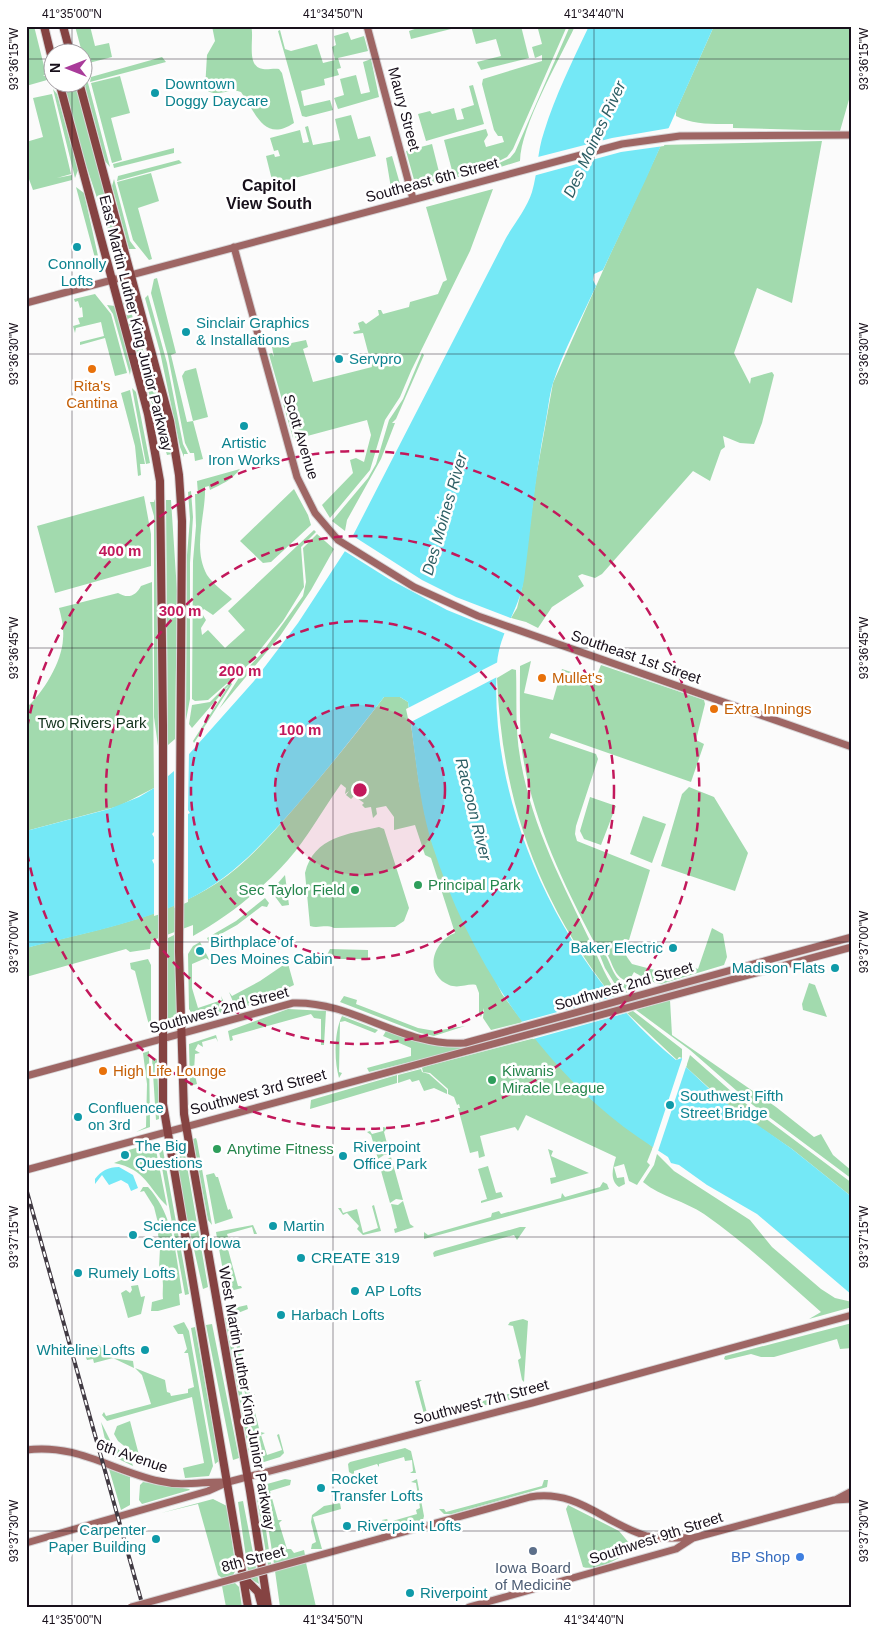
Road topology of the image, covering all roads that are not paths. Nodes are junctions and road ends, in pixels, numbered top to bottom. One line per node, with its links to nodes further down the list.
1 (44, 26): 4 (main road)
2 (63, 26): 5 (main road)
3 (367, 26): 9 (main road, Maury Street)
4 (48, 42)
5 (67, 42)
6 (62, 92): 12 (main road, East Martin Luther King Junior Parkway)
7 (82, 92): 11 (main road, East Martin Luther King Junior Parkway)
8 (852, 135): 9 (main road, Southeast 6th Street)
9 (414, 199): 10 (main road, Southeast 6th Street)
10 (234, 247): 11 (main road, Southeast 6th Street); 14 (main road, Scott Avenue)
11 (131, 274): 12 (main road, Southeast 6th Street); 16 (main road, East Martin Luther King Junior Parkway)
12 (112, 279): 13 (main road, Southeast 6th Street); 20 (main road, East Martin Luther King Junior Parkway)
13 (26, 303)
14 (414, 587): 15 (main road, Southeast 1st Street)
15 (852, 746)
16 (179, 836): 19 (main road, West Martin Luther King Junior Parkway)
17 (852, 937): 19 (main road, Southwest 2nd Street)
18 (852, 947): 21 (main road, Southwest 2nd Street)
19 (181, 1035): 20 (main road, Southwest 2nd Street); 23 (main road, West Martin Luther King Junior Parkway)
20 (162, 1040): 22 (main road, Southwest 2nd Street); 24 (main road)
21 (498, 1043): 23 (main road, Southwest 3rd Street)
22 (26, 1076)
23 (186, 1125): 24 (main road, Southwest 3rd Street); 28 (main road, West Martin Luther King Junior Parkway)
24 (166, 1130): 25 (main road, Southwest 3rd Street); 29 (main road)
25 (26, 1170)
26 (852, 1315): 28 (main road, Southwest 7th Street)
27 (26, 1450): 29 (main road, 6th Avenue)
28 (248, 1477): 29 (main road, Southwest 7th Street); 39 (main road, West Martin Luther King Junior Parkway)
29 (228, 1482): 34 (main road, Southwest 7th Street); 35 (main road)
30 (852, 1491): 32 (main road)
31 (852, 1499): 32 (main road, Southwest 9th Street)
32 (834, 1500): 33 (main road, Southwest 9th Street)
33 (693, 1538): 36 (main road, 8th Street, bridge); 40 (main road, Southwest 9th Street)
34 (26, 1543)
35 (243, 1577): 37 (main road); 38 (main road)
36 (131, 1607)
37 (248, 1607)
38 (262, 1607)
39 (268, 1607)
40 (469, 1607)

